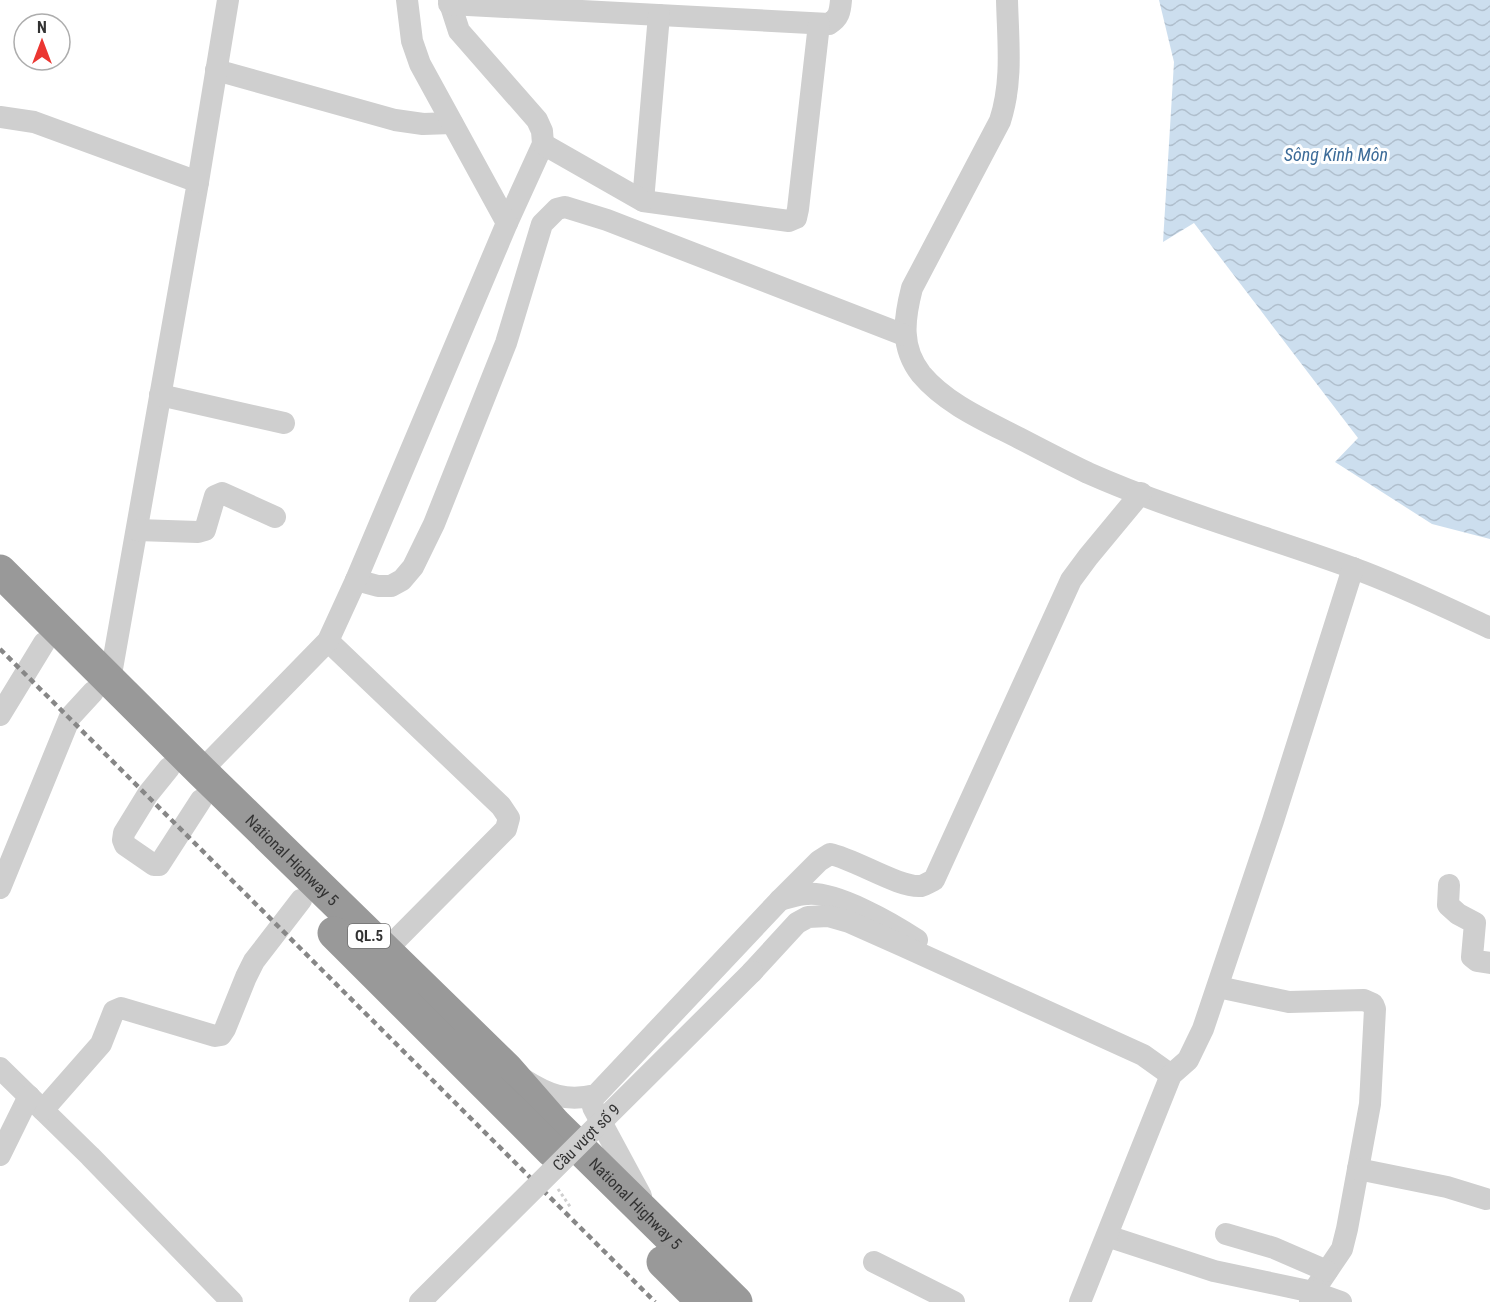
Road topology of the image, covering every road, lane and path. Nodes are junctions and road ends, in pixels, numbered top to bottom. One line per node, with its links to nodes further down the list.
1 (228, 0): 8 (street)
2 (407, 0): 10 (street)
3 (842, 0): 7 (street)
4 (1008, 0): 15 (street)
5 (449, 2): 6 (street); 11 (street)
6 (659, 15): 7 (street); 13 (street)
7 (819, 24): 13 (street)
8 (216, 70): 10 (street); 12 (street)
9 (0, 117): 12 (street)
10 (452, 123): 14 (street)
11 (543, 144): 13 (street); 14 (street)
12 (198, 182): 16 (street)
13 (643, 201)
14 (507, 224): 23 (street)
15 (904, 335): 18 (street); 23 (street)
16 (160, 394): 17 (street); 20 (street)
17 (284, 423)
18 (1141, 494): 21 (street); 34 (street)
19 (275, 518): 20 (street)
20 (136, 530): 28 (street)
21 (1353, 568): 25 (street); 38 (street)
22 (0, 571): 28 (highway, National Highway 5 / QL.5)
23 (356, 580): 26 (street)
24 (0, 599): 27 (highway, National Highway 5 / QL.5)
25 (1490, 628)
26 (328, 641): 30 (street); 35 (street)
27 (44, 643): 28 (highway, National Highway 5 / QL.5); 29 (street)
28 (102, 686): 30 (highway, National Highway 5 / QL.5); 32 (street)
29 (2, 706)
30 (190, 780): 33 (highway, National Highway 5 / QL.5); 35 (highway, National Highway 5 / QL.5)
31 (1449, 885): 37 (street)
32 (0, 888)
33 (301, 900): 43 (street); 55 (highway, National Highway 5 / QL.5)
34 (780, 900): 36 (street); 42 (street)
35 (385, 951): 40 (highway, National Highway 5 / QL.5)
36 (937, 961): 41 (street); 54 (street, Cầu vượt số 9, bridge)
37 (1490, 963)
38 (1218, 987): 41 (street); 45 (street)
39 (0, 1068): 43 (street)
40 (507, 1069): 42 (street); 47 (highway, National Highway 5 / QL.5)
41 (1171, 1075): 49 (street)
42 (588, 1097): 47 (street)
43 (36, 1103): 44 (street); 53 (street)
44 (0, 1155)
45 (1358, 1169): 46 (street); 51 (street)
46 (1486, 1199)
47 (656, 1224): 56 (highway, National Highway 5 / QL.5)
48 (1226, 1234): 51 (street)
49 (1107, 1236): 52 (street); 58 (street)
50 (874, 1262): 57 (street)
51 (1327, 1271): 52 (street)
52 (1312, 1297): 59 (street)
53 (232, 1302)
54 (420, 1302)
55 (702, 1302)
56 (736, 1302)
57 (954, 1302)
58 (1080, 1302)
59 (1341, 1302)

